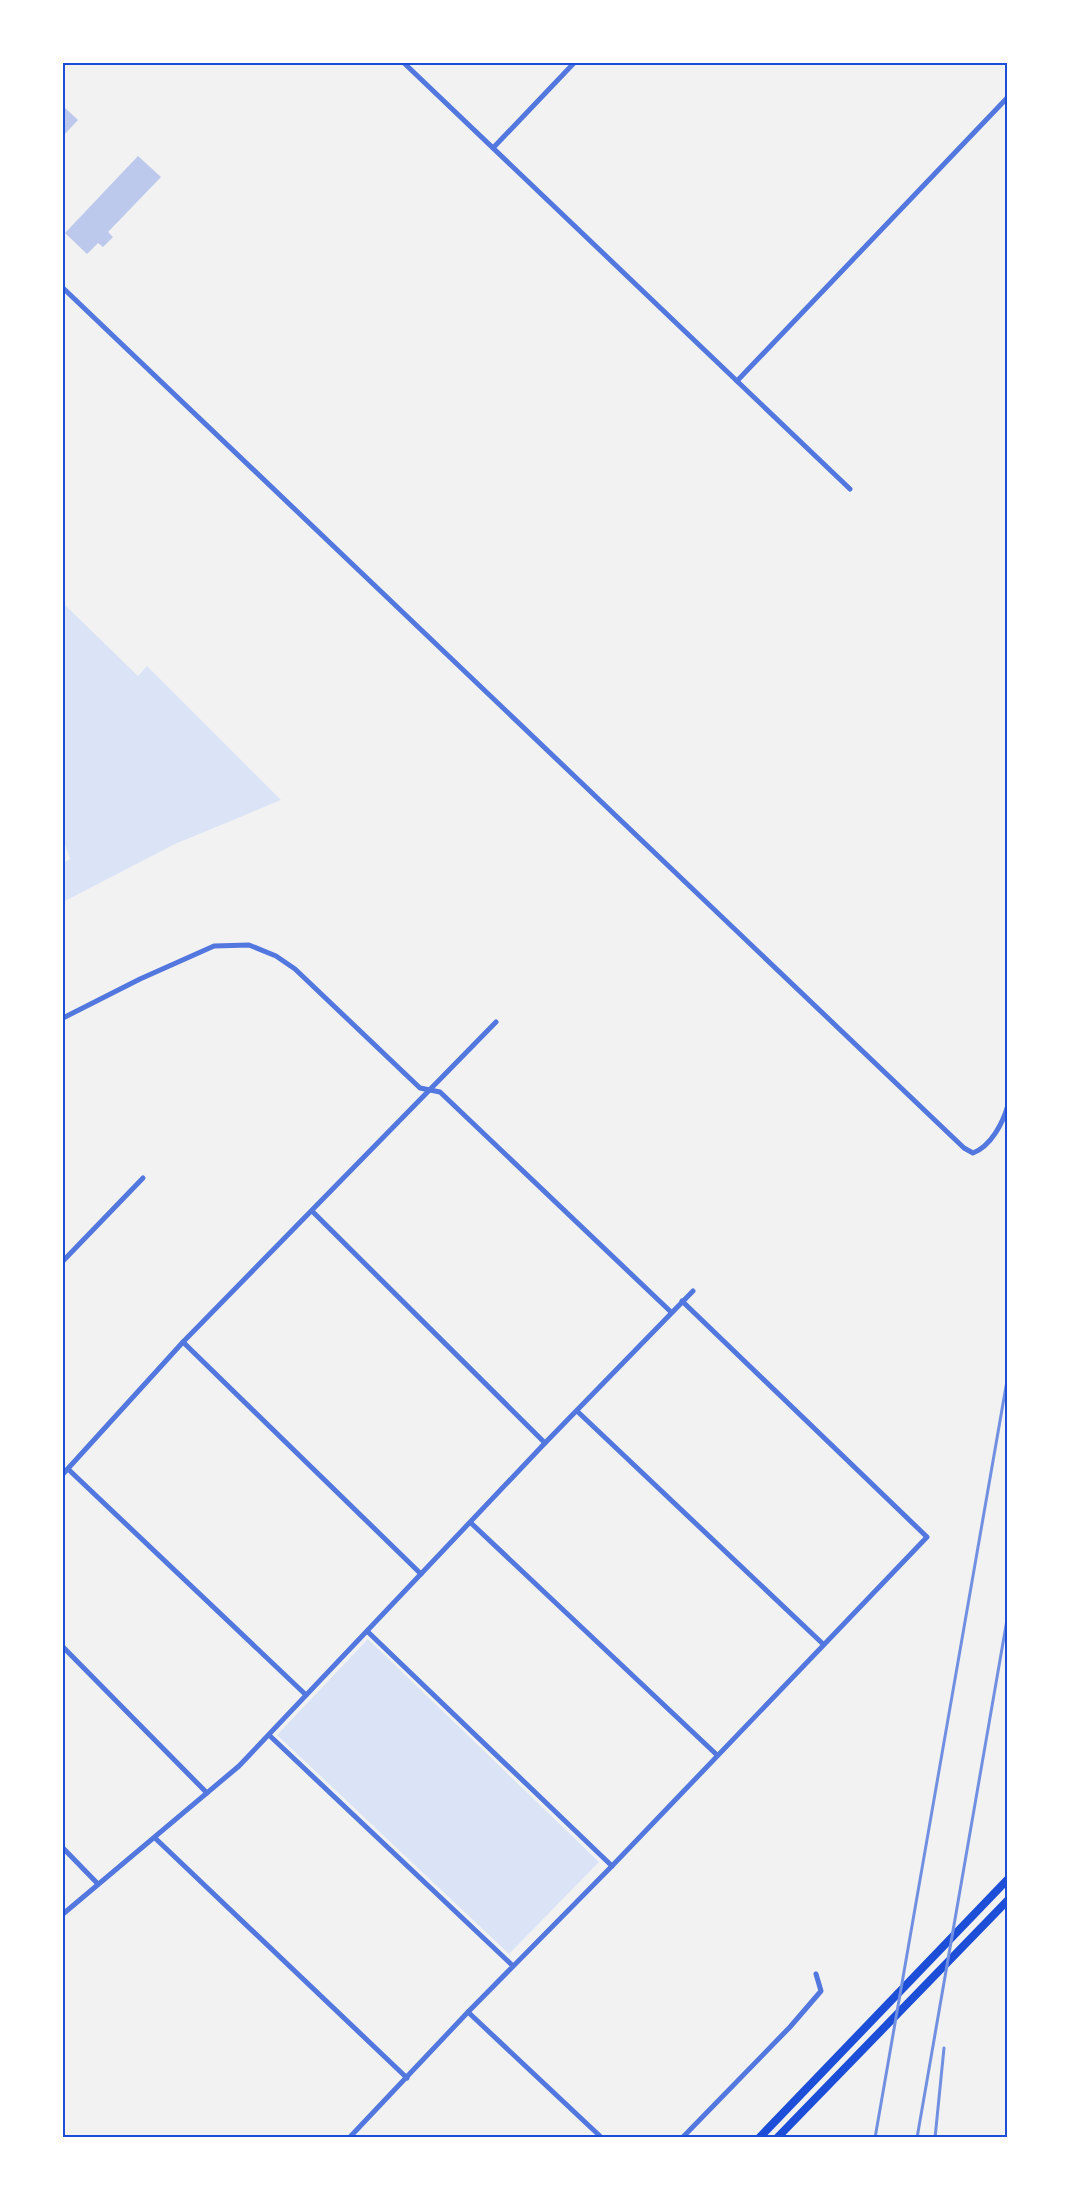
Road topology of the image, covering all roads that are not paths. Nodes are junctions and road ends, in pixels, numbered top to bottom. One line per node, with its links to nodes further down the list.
1 (404, 63): 4 (street)
2 (574, 63): 4 (street)
3 (1008, 96): 6 (street)
4 (493, 148): 6 (street)
5 (63, 288): 11 (street)
6 (737, 381): 7 (street)
7 (850, 489)
8 (63, 1018): 10 (street)
9 (496, 1022): 10 (street)
10 (430, 1089): 13 (street); 17 (street)
11 (1008, 1105)
12 (143, 1178): 14 (street)
13 (312, 1211): 18 (street); 20 (street)
14 (63, 1261)
15 (693, 1291): 16 (street)
16 (682, 1301): 17 (street); 25 (street)
17 (671, 1312): 19 (street)
18 (183, 1342): 21 (street); 23 (street)
19 (577, 1412): 20 (street); 25 (street)
20 (545, 1443): 22 (street)
21 (65, 1471): 27 (street)
22 (471, 1523): 23 (street); 29 (street)
23 (421, 1574): 24 (street)
24 (368, 1632): 27 (street); 33 (street)
25 (823, 1644): 29 (street)
26 (63, 1647): 30 (street)
27 (306, 1695): 28 (street)
28 (269, 1735): 30 (street); 38 (street)
29 (717, 1755): 33 (street)
30 (207, 1793): 31 (street)
31 (155, 1838): 35 (street); 41 (street)
32 (63, 1848): 35 (street)
33 (612, 1866): 38 (street)
34 (1008, 1879): 45 (main road)
35 (98, 1884): 37 (street)
36 (1008, 1900): 46 (main road)
37 (63, 1914)
38 (513, 1966): 40 (street)
39 (816, 1974): 44 (street)
40 (468, 2012): 41 (street); 43 (street)
41 (407, 2078): 42 (street)
42 (349, 2138)
43 (602, 2138)
44 (682, 2138)
45 (759, 2138)
46 (777, 2138)

